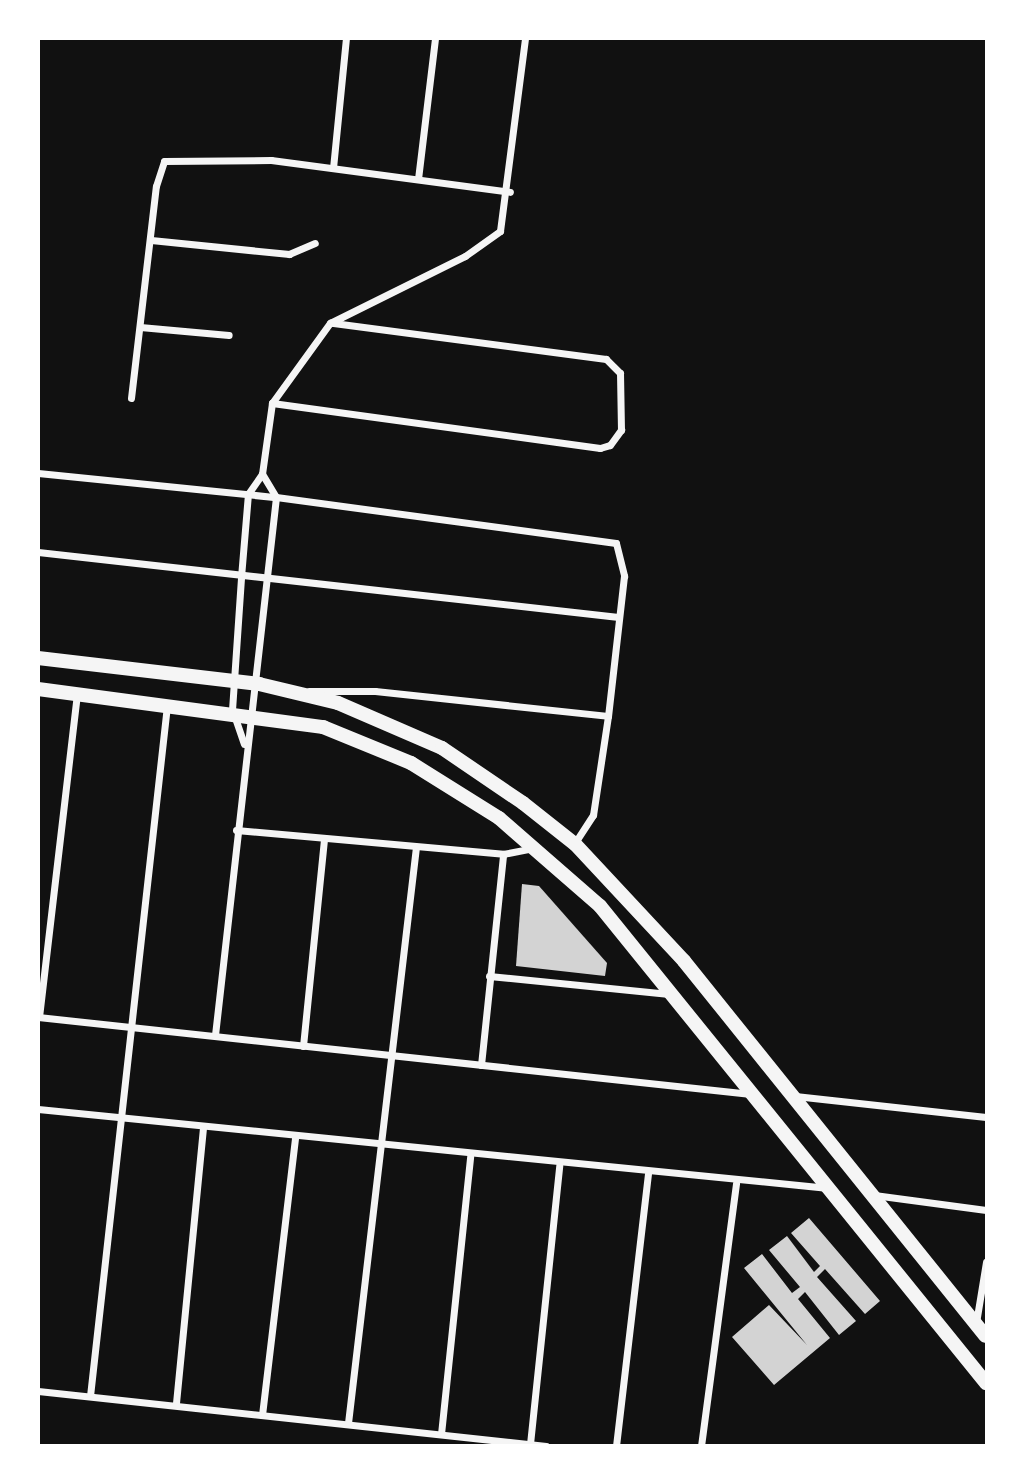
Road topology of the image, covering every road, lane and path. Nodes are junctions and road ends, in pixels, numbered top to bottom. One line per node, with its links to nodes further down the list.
1 (346, 38): 4 (street)
2 (435, 38): 5 (street)
3 (525, 38): 6 (street)
4 (333, 168): 5 (street); 7 (street)
5 (418, 179): 6 (street)
6 (510, 192): 9 (street)
7 (151, 240): 8 (street); 10 (street)
8 (315, 243)
9 (330, 323): 13 (street); 13 (street)
10 (140, 327): 11 (street); 12 (street)
11 (229, 335)
12 (131, 398)
13 (272, 403): 15 (street)
14 (38, 473): 16 (street)
15 (262, 474): 16 (street); 17 (street)
16 (248, 494): 17 (street); 19 (street)
17 (276, 497): 20 (street); 21 (street)
18 (38, 552): 19 (street)
19 (241, 577): 20 (street); 23 (street)
20 (269, 580): 21 (street); 24 (street)
21 (618, 617): 31 (street)
22 (38, 658): 23 (main road)
23 (234, 681): 24 (main road); 29 (street)
24 (258, 684): 26 (main road); 30 (street)
25 (38, 689): 27 (main road)
26 (299, 692): 31 (street); 35 (main road)
27 (77, 693): 28 (main road); 41 (street)
28 (167, 704): 29 (main road); 42 (street)
29 (232, 710): 30 (main road); 32 (street)
30 (255, 713): 32 (street); 37 (main road)
31 (608, 716): 35 (street)
32 (244, 744): 33 (street)
33 (236, 830): 34 (street); 43 (street)
34 (324, 838): 36 (street); 44 (street)
35 (575, 844): 48 (main road)
36 (416, 847): 38 (street); 45 (street)
37 (537, 847): 38 (street); 40 (main road)
38 (503, 854): 39 (street)
39 (489, 976): 40 (street); 46 (street)
40 (673, 994): 47 (main road)
41 (39, 1017): 42 (street)
42 (127, 1025): 43 (street); 51 (street)
43 (215, 1035): 44 (street)
44 (303, 1045): 45 (street)
45 (391, 1054): 46 (street); 54 (street)
46 (481, 1065): 47 (street)
47 (752, 1094): 59 (main road)
48 (790, 1096): 50 (street); 60 (main road)
49 (38, 1109): 51 (street)
50 (986, 1117)
51 (117, 1118): 52 (street); 67 (street)
52 (203, 1128): 53 (street); 68 (street)
53 (295, 1138): 54 (street); 69 (street)
54 (381, 1147): 55 (street); 70 (street)
55 (470, 1157): 56 (street); 71 (street)
56 (559, 1166): 57 (street); 72 (street)
57 (648, 1174): 58 (street); 74 (street)
58 (736, 1183): 59 (street); 75 (street)
59 (828, 1188): 65 (main road)
60 (874, 1195): 61 (street); 63 (main road)
61 (986, 1210)
62 (986, 1262): 63 (street)
63 (976, 1323): 64 (main road)
64 (986, 1336)
65 (986, 1383)
66 (38, 1391): 67 (street)
67 (90, 1396): 68 (street)
68 (176, 1403): 69 (street)
69 (262, 1415): 70 (street)
70 (348, 1423): 71 (street)
71 (441, 1434): 72 (street)
72 (530, 1444): 73 (street)
73 (546, 1446)
74 (616, 1446)
75 (701, 1446)

